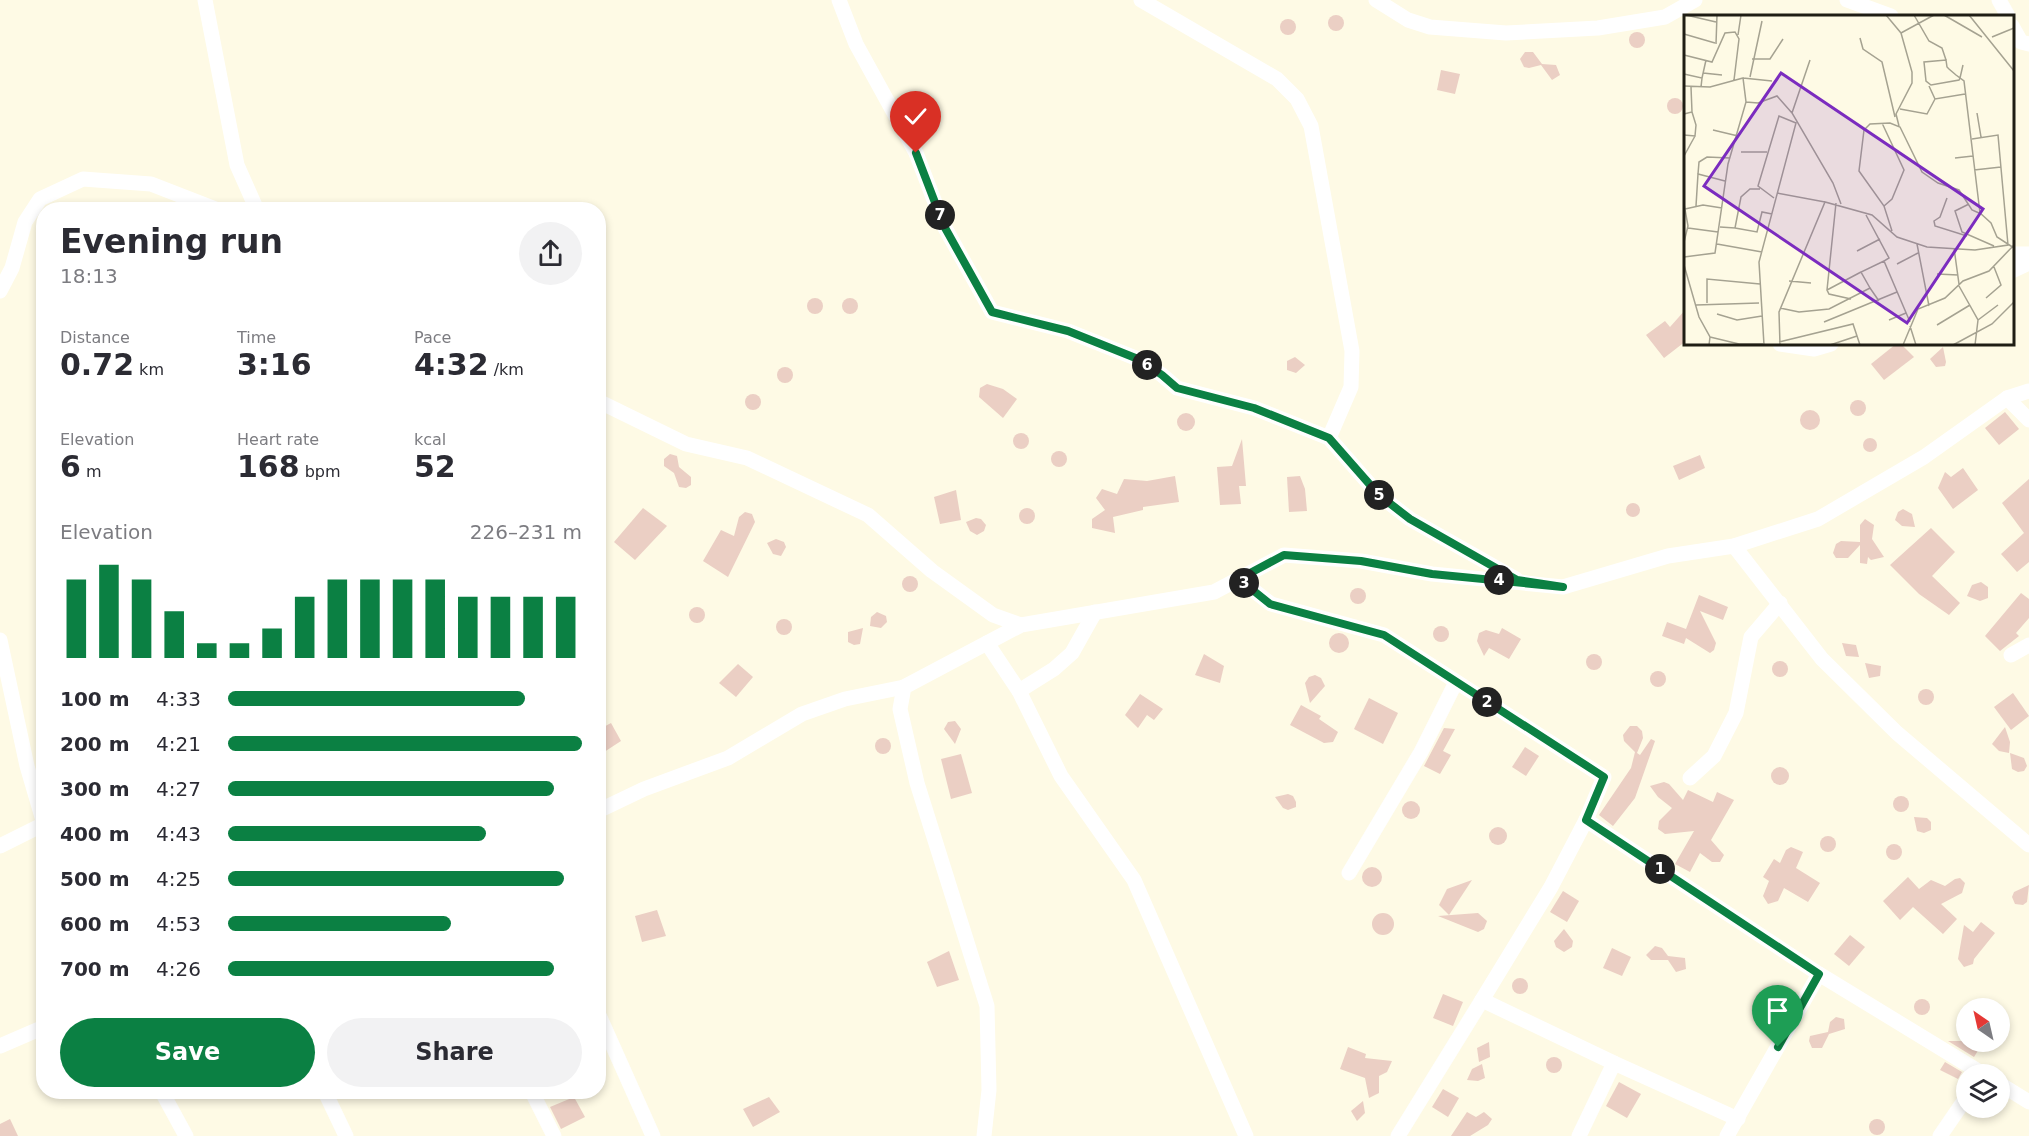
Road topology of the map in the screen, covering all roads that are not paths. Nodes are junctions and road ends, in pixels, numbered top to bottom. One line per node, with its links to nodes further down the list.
1 (205, 0): 14 (street)
2 (839, 0): 25 (street)
3 (1141, 0): 25 (street)
4 (1376, 0): 5 (street)
5 (1695, 0)
6 (1847, 0): 8 (street)
7 (1999, 0): 9 (street)
8 (1889, 15)
9 (2007, 15)
10 (2014, 28): 11 (street)
11 (2021, 44)
12 (39, 202): 13 (street)
13 (197, 202)
14 (253, 202)
15 (36, 206): 18 (street)
16 (2029, 263): 17 (street)
17 (2014, 270)
18 (0, 291)
19 (1787, 345): 20 (street)
20 (1828, 345)
21 (2029, 392): 22 (street)
22 (2007, 398): 24 (street); 26 (street)
23 (606, 405): 31 (street)
24 (2029, 420)
25 (1329, 438): 28 (street)
26 (1734, 546): 28 (street); 29 (street)
27 (1239, 579): 28 (street); 30 (street); 36 (street)
28 (1563, 587)
29 (1780, 603): 39 (street); 44 (street)
30 (1095, 612): 31 (street); 38 (street)
31 (1022, 625): 33 (street)
32 (0, 640): 40 (street)
33 (987, 643): 37 (street); 38 (street)
34 (2029, 645): 35 (street)
35 (2011, 655)
36 (1456, 681): 42 (street); 46 (street)
37 (904, 687): 41 (street); 65 (street)
38 (1019, 691): 66 (street)
39 (1690, 778)
40 (36, 797)
41 (606, 807)
42 (1586, 820): 47 (street); 48 (street)
43 (36, 828): 45 (street)
44 (2029, 845)
45 (0, 846)
46 (1349, 873)
47 (1819, 974): 53 (street); 60 (street)
48 (1482, 1000): 52 (street); 67 (street)
49 (36, 1031): 51 (street)
50 (606, 1031): 64 (street)
51 (0, 1046)
52 (1614, 1063): 60 (street); 68 (street)
53 (1967, 1064)
54 (2010, 1090): 58 (street)
55 (166, 1099): 61 (street)
56 (328, 1099): 62 (street)
57 (536, 1099): 63 (street)
58 (2029, 1102)
59 (1956, 1113): 70 (street)
60 (1738, 1119): 69 (street)
61 (186, 1136)
62 (346, 1136)
63 (554, 1136)
64 (653, 1136)
65 (984, 1136)
66 (1246, 1136)
67 (1398, 1136)
68 (1579, 1136)
69 (1726, 1136)
70 (1940, 1136)

